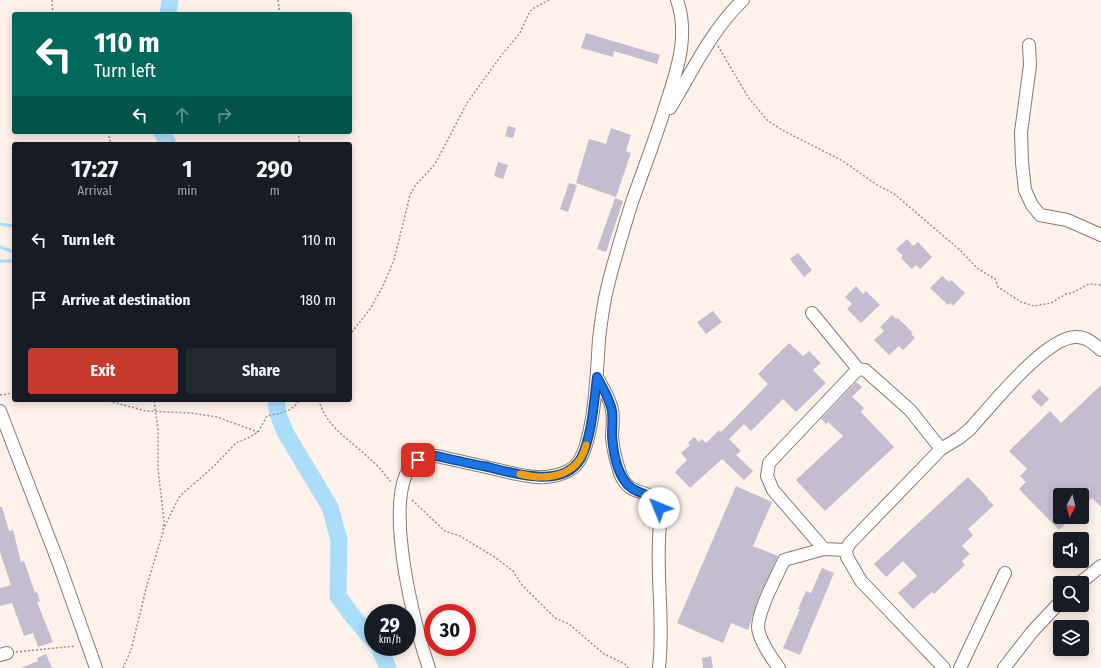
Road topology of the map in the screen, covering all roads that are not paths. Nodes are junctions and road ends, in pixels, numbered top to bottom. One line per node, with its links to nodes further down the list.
1 (678, 0): 4 (street)
2 (744, 0): 4 (street)
3 (1029, 45): 5 (street)
4 (660, 125): 9 (street)
5 (1101, 235)
6 (812, 313): 8 (street)
7 (1101, 350): 11 (street)
8 (858, 369): 11 (street); 12 (street)
9 (597, 377): 19 (street); 20 (street)
10 (0, 411): 18 (street)
11 (941, 449): 13 (street)
12 (824, 549): 13 (street); 21 (street)
13 (846, 550): 22 (street)
14 (1101, 566): 16 (street)
15 (1005, 573): 23 (street)
16 (1089, 576)
17 (1053, 610): 24 (street)
18 (96, 668)
19 (429, 668)
20 (659, 668)
21 (779, 668)
22 (944, 668)
23 (960, 668)
24 (1004, 668)

